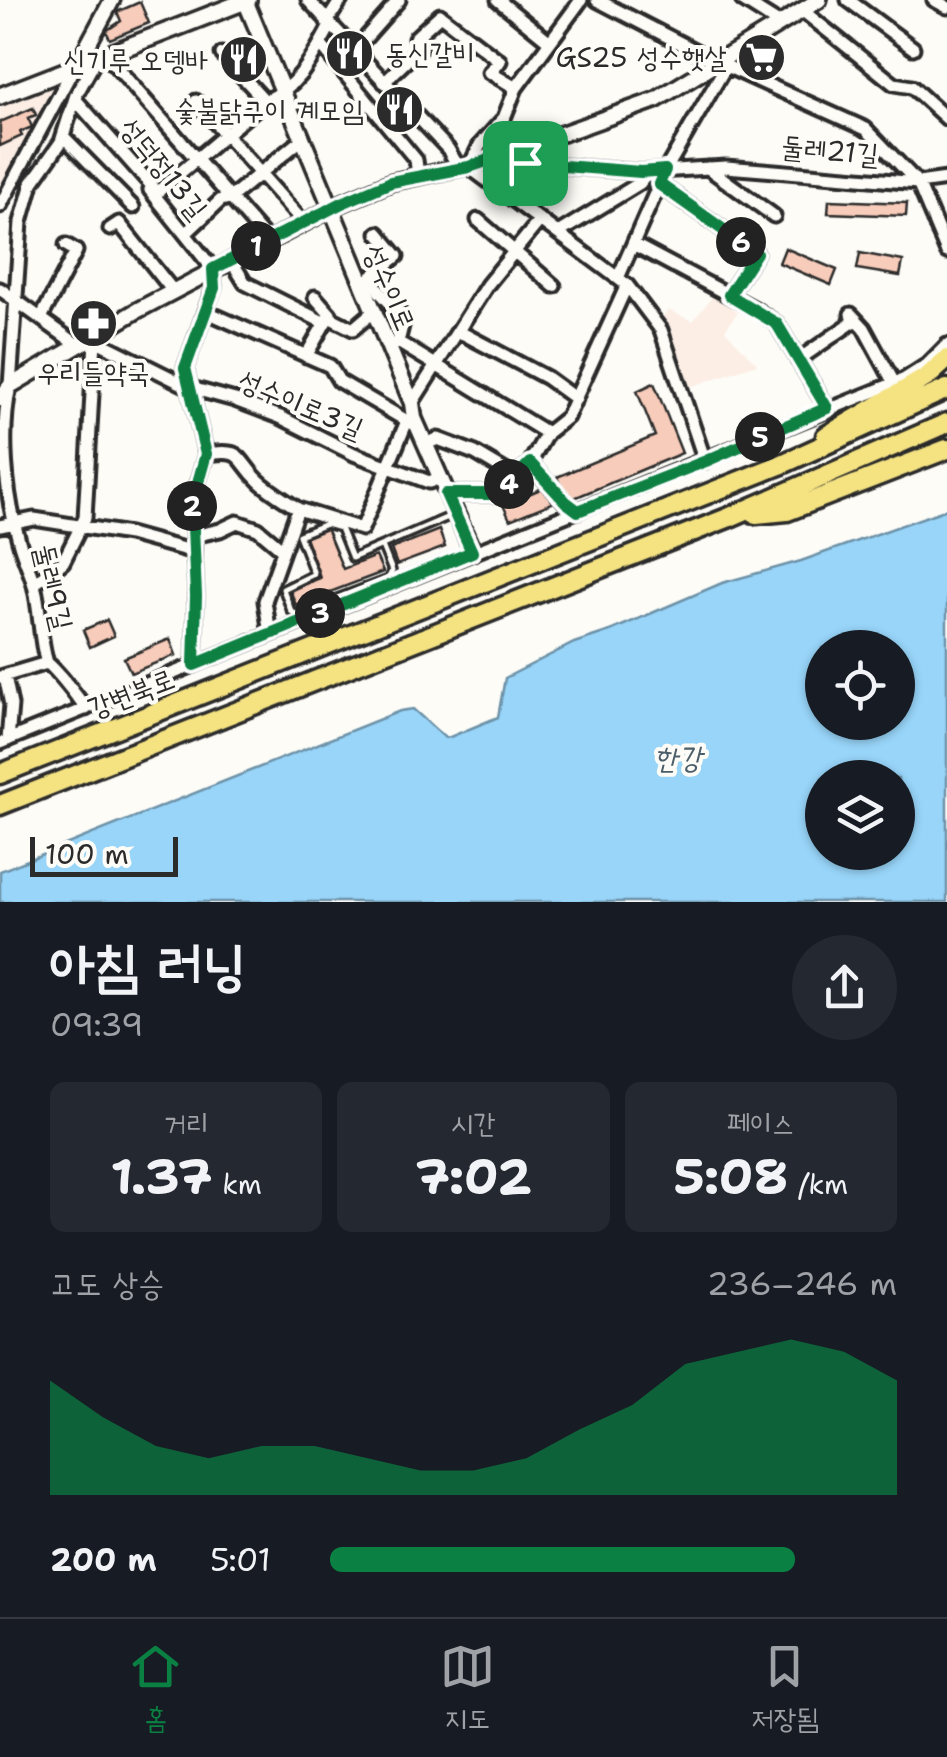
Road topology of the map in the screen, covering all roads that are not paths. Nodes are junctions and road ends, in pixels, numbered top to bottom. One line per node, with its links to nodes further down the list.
1 (112, 0): 24 (street)
2 (246, 0): 22 (main road); 27 (street, 성수이로)
3 (308, 0): 15 (street)
4 (341, 0): 15 (street)
5 (399, 0): 20 (street)
6 (498, 0): 17 (street)
7 (582, 0): 17 (street)
8 (597, 0): 23 (street)
9 (742, 0): 16 (street)
10 (818, 0): 14 (street)
11 (848, 0): 19 (street)
12 (934, 0): 13 (street)
13 (947, 7)
14 (802, 11): 16 (street); 32 (street)
15 (328, 24): 18 (street); 20 (street)
16 (780, 24): 23 (street)
17 (550, 42): 26 (street)
18 (320, 44): 27 (street); 43 (street)
19 (914, 48)
20 (354, 50): 25 (street)
21 (222, 54): 31 (street)
22 (101, 56): 24 (main road); 29 (street, 둘레9길); 37 (street)
23 (721, 63): 36 (street); 40 (street); 45 (street)
24 (77, 64): 28 (main road); 49 (street)
25 (384, 82): 26 (street); 38 (street)
26 (516, 88): 38 (street)
27 (283, 94): 31 (street); 35 (street, 성수이로)
28 (0, 96)
29 (75, 98): 34 (street, 둘레9길); 47 (street, 성덕정13길)
30 (196, 102): 33 (street)
31 (265, 102): 33 (street)
32 (947, 119)
33 (226, 135): 37 (street); 42 (street)
34 (62, 136): 50 (street); 74 (street, 둘레9길)
35 (302, 140): 42 (street); 51 (street, 성수이로)
36 (517, 150): 38 (street); 41 (street, 둘레21길)
37 (197, 160): 47 (street); 48 (street)
38 (464, 167): 43 (street); 54 (street)
39 (708, 168): 40 (street, 둘레21길); 45 (street, 둘레21길); 52 (street)
40 (665, 170): 41 (street, 둘레21길); 46 (street)
41 (648, 172): 58 (street)
42 (260, 174): 48 (street); 55 (street)
43 (418, 176): 51 (street)
44 (947, 179): 45 (street, 둘레21길)
45 (918, 183): 64 (street)
46 (659, 184): 61 (street); 72 (street)
47 (154, 195): 59 (street, 성덕정13길)
48 (230, 198): 59 (street); 60 (street)
49 (0, 206)
50 (133, 208)
51 (330, 209): 55 (street); 67 (street, 성수이로)
52 (774, 216)
53 (478, 220): 63 (street)
54 (540, 220): 58 (street); 63 (street)
55 (303, 222): 60 (street)
56 (110, 230): 71 (street)
57 (378, 233): 67 (street)
58 (558, 233): 68 (street)
59 (186, 234): 66 (street, 성덕정13길)
60 (267, 240): 65 (street)
61 (633, 244): 68 (street); 72 (street)
62 (66, 245): 77 (street)
63 (515, 250): 69 (street); 79 (street)
64 (947, 252)
65 (231, 260): 66 (street); 78 (street)
66 (213, 269): 71 (street); 75 (street)
67 (367, 280): 76 (street, 성수이로); 81 (street)
68 (622, 281): 92 (street); 100 (street)
69 (554, 286)
70 (0, 289): 74 (street, 성수이로3길)
71 (173, 290): 80 (street)
72 (729, 295): 85 (street)
73 (315, 297): 78 (street)
74 (16, 300): 77 (street, 성수이로3길); 87 (street, 둘레9길)
75 (206, 311): 83 (street); 89 (street)
76 (373, 312): 78 (street); 81 (street, 성수이로)
77 (41, 318): 80 (street, 성수이로3길)
78 (327, 320): 83 (street)
79 (458, 331): 86 (street); 92 (street)
80 (88, 342): 87 (street); 89 (street, 성수이로3길); 113 (street)
81 (393, 344): 86 (street); 94 (street, 성수이로)
82 (947, 345): 88 (street)
83 (306, 356): 94 (street)
84 (947, 359): 102 (highway)
85 (798, 360): 88 (street); 93 (street)
86 (436, 366): 94 (street); 96 (street)
87 (5, 382): 91 (street); 111 (street, 둘레9길)
88 (894, 383): 93 (street)
89 (191, 388): 99 (street); 103 (street, 성수이로3길)
90 (947, 389): 102 (highway, 강변북로)
91 (0, 398)
92 (576, 399): 96 (street)
93 (827, 408): 100 (street)
94 (411, 414): 97 (street, 성수이로); 103 (street)
95 (947, 423): 110 (highway, 강변북로)
96 (547, 433): 101 (street)
97 (426, 444): 104 (street, 성수이로); 105 (street)
98 (947, 448): 110 (highway)
99 (206, 454): 107 (street); 114 (street)
100 (706, 461): 108 (street)
101 (530, 463): 105 (street); 108 (street)
102 (780, 466): 126 (highway, 강변북로)
103 (388, 467): 104 (street, 성수이로3길); 107 (street)
104 (440, 478): 106 (street, 성수이로)
105 (517, 478): 106 (street)
106 (446, 494): 109 (street, 성수이로)
107 (298, 509): 116 (street)
108 (578, 511): 118 (street)
109 (456, 514): 115 (lane); 118 (street, 성수이로)
110 (730, 517): 127 (highway, 강변북로)
111 (14, 520): 112 (street, 둘레9길); 113 (street); 119 (street, 둘레9길)
112 (0, 526)
113 (83, 526): 117 (street); 119 (street)
114 (194, 536): 116 (street); 117 (street)
115 (382, 546): 115 (lane)
116 (283, 550): 120 (street)
117 (194, 552): 122 (street)
118 (472, 552): 120 (street)
119 (34, 584): 121 (street, 둘레9길)
120 (270, 634): 122 (street)
121 (47, 663): 123 (street); 124 (street, 둘레9길)
122 (194, 665): 124 (street)
123 (2, 676): 125 (street)
124 (86, 710): 125 (street)
125 (4, 742)
126 (0, 774)
127 (0, 806)

